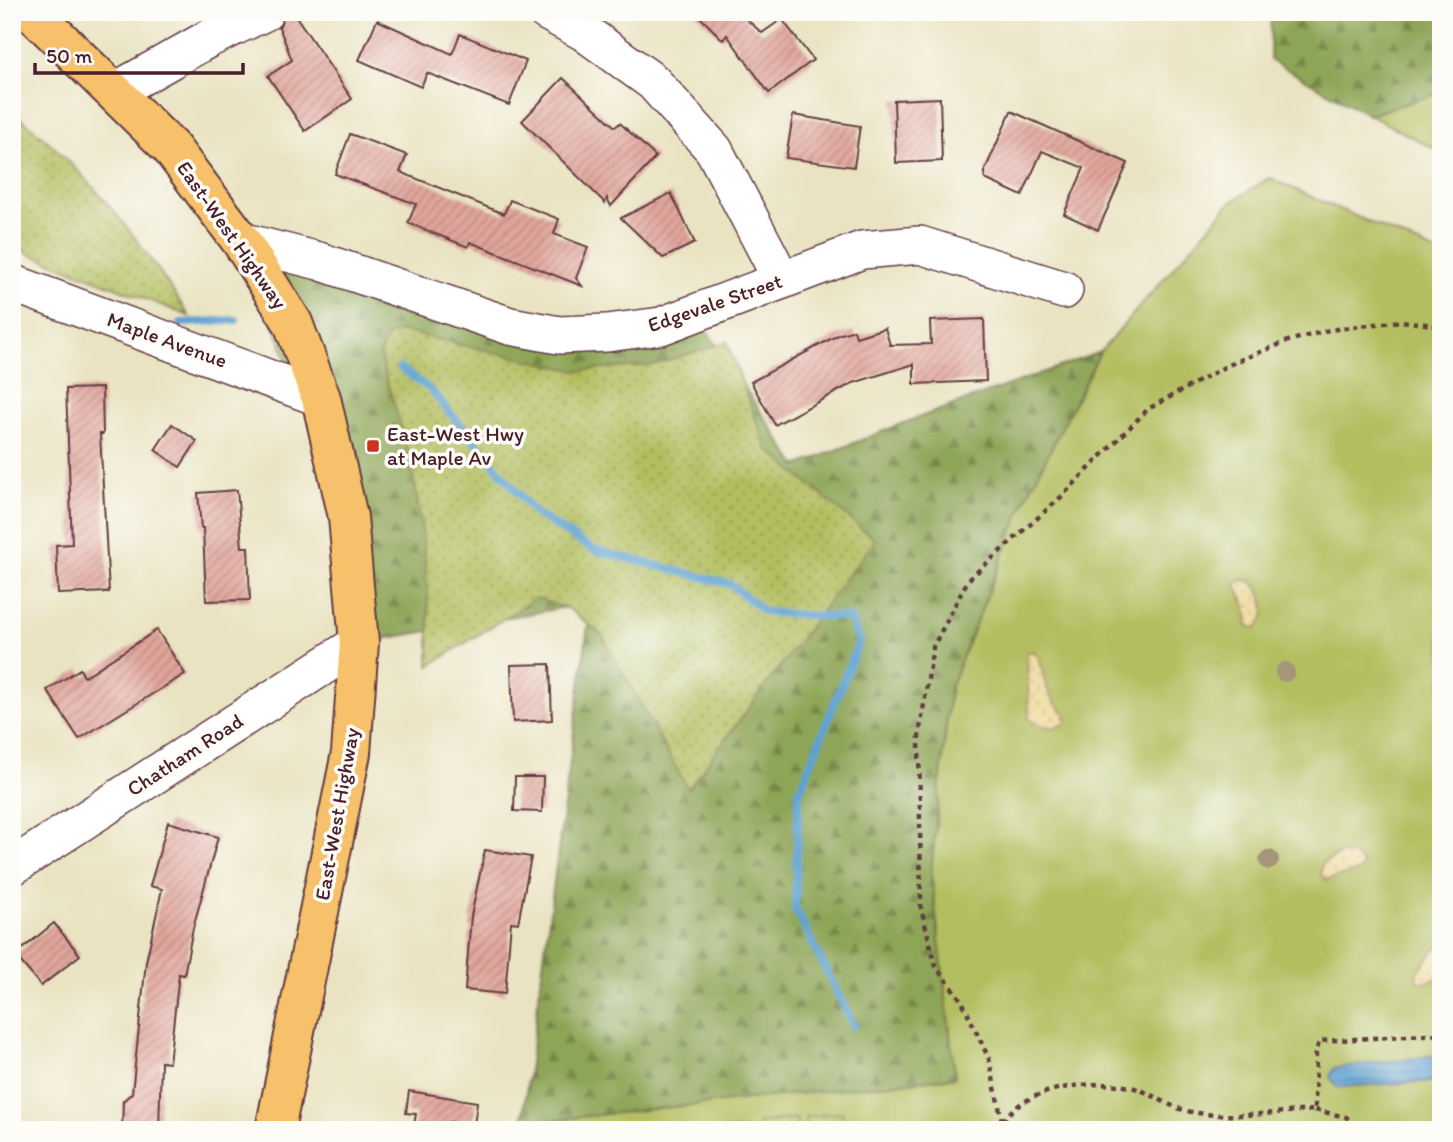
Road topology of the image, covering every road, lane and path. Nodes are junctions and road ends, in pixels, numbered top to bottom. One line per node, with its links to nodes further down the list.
1 (32, 12): 4 (main road, East-West Highway)
2 (265, 12): 4 (street)
3 (547, 12): 6 (street)
4 (114, 92): 5 (main road, East-West Highway)
5 (241, 241): 6 (street, Edgevale Street); 10 (main road, East-West Highway)
6 (782, 280): 8 (street, Edgevale Street)
7 (12, 283): 10 (street, Maple Avenue)
8 (1064, 290)
9 (1441, 326): 15 (path)
10 (321, 398): 11 (main road, East-West Highway)
11 (359, 643): 12 (street, Chatham Road); 16 (main road, East-West Highway)
12 (12, 867)
13 (1441, 1034): 14 (path)
14 (1315, 1110): 15 (path); 18 (path)
15 (1002, 1121): 17 (path)
16 (275, 1130)
17 (999, 1130)
18 (1363, 1130)

